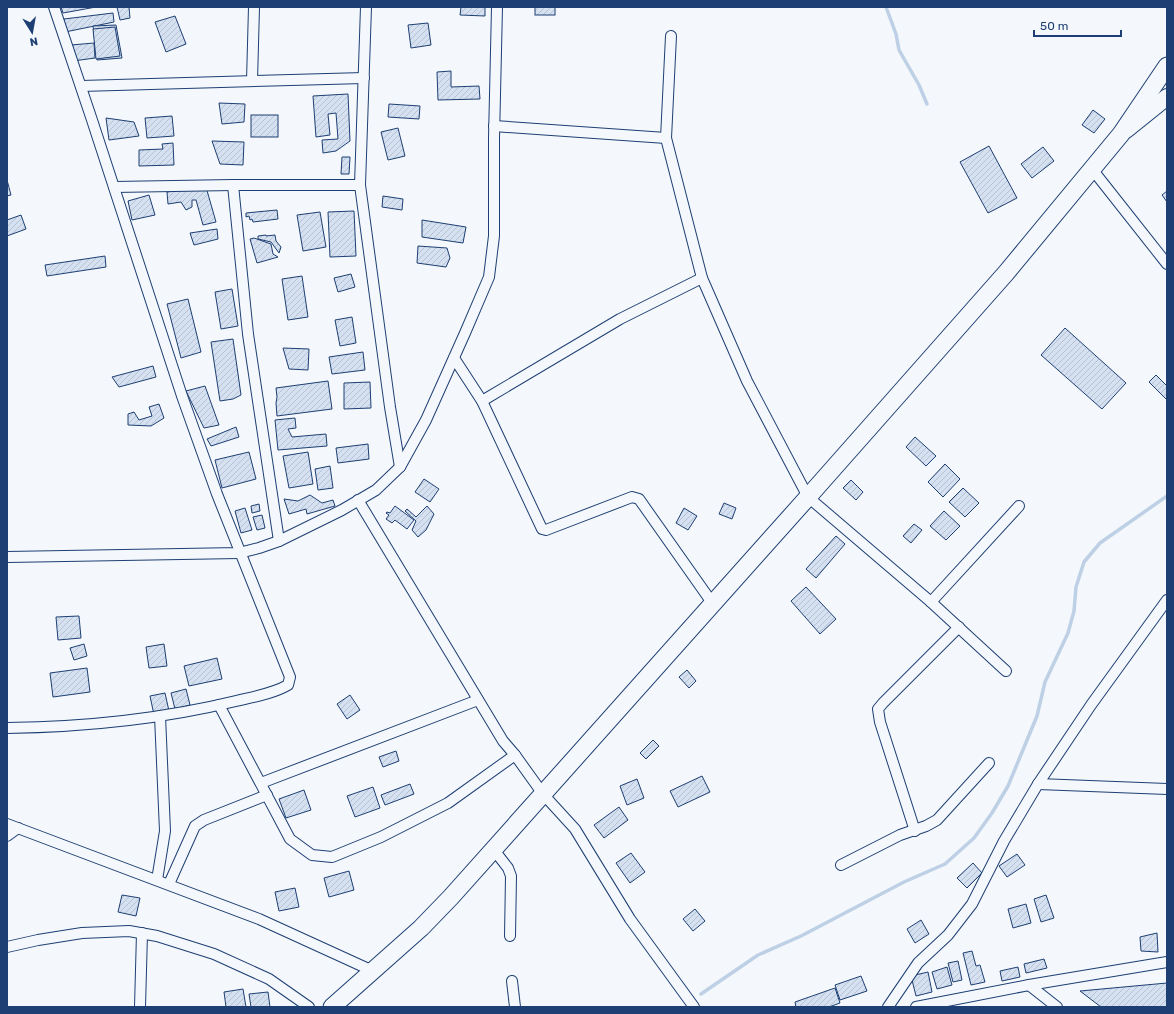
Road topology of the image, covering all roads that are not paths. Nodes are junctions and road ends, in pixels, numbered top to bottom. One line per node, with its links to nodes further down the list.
1 (54, 7): 9 (street)
2 (254, 7): 8 (street)
3 (366, 7): 7 (street)
4 (497, 7): 11 (street)
5 (671, 36): 13 (street)
6 (1167, 66): 12 (highway)
7 (364, 78): 8 (street); 16 (street)
8 (252, 81): 9 (street)
9 (81, 86): 17 (street)
10 (1167, 97): 12 (main road)
11 (494, 126): 13 (street); 20 (street)
12 (1120, 134): 14 (highway)
13 (666, 138): 19 (street)
14 (1092, 169): 18 (street); 23 (highway)
15 (233, 185): 16 (street); 17 (street); 26 (street)
16 (360, 185): 22 (street)
17 (114, 187): 27 (street)
18 (1167, 264)
19 (702, 278): 21 (street); 23 (street)
20 (454, 358): 21 (street); 22 (street)
21 (482, 401): 31 (street)
22 (400, 467): 24 (street)
23 (808, 497): 30 (street); 31 (highway)
24 (358, 500): 26 (street); 34 (street)
25 (1019, 506): 30 (street)
26 (279, 541): 27 (street)
27 (239, 553): 28 (street); 35 (street)
28 (7, 557)
29 (1167, 600): 41 (street)
30 (931, 602): 32 (street)
31 (713, 604): 43 (highway)
32 (959, 628): 33 (street); 47 (street)
33 (1006, 671)
34 (478, 700): 38 (street); 40 (street)
35 (219, 705): 36 (street); 40 (street)
36 (160, 716): 37 (street); 51 (street)
37 (7, 728)
38 (515, 754): 43 (street); 44 (street)
39 (989, 764): 47 (street)
40 (261, 783): 44 (street)
41 (1038, 784): 42 (street); 65 (street)
42 (1167, 789)
43 (543, 794): 49 (highway); 64 (street)
44 (267, 795): 52 (street)
45 (7, 824): 46 (street)
46 (18, 828): 48 (street); 51 (street)
47 (915, 830): 50 (street)
48 (7, 836)
49 (494, 850): 54 (street); 57 (highway)
50 (841, 865)
51 (157, 880): 52 (street)
52 (169, 884): 57 (street)
53 (142, 933): 55 (street); 60 (street); 61 (street)
54 (510, 936)
55 (7, 947)
56 (1167, 962): 59 (street)
57 (373, 971): 62 (highway)
58 (512, 981): 63 (street)
59 (1029, 985): 66 (street); 67 (street)
60 (140, 1007)
61 (310, 1007)
62 (332, 1007)
63 (515, 1007)
64 (694, 1007)
65 (888, 1007)
66 (916, 1007)
67 (1057, 1007)

